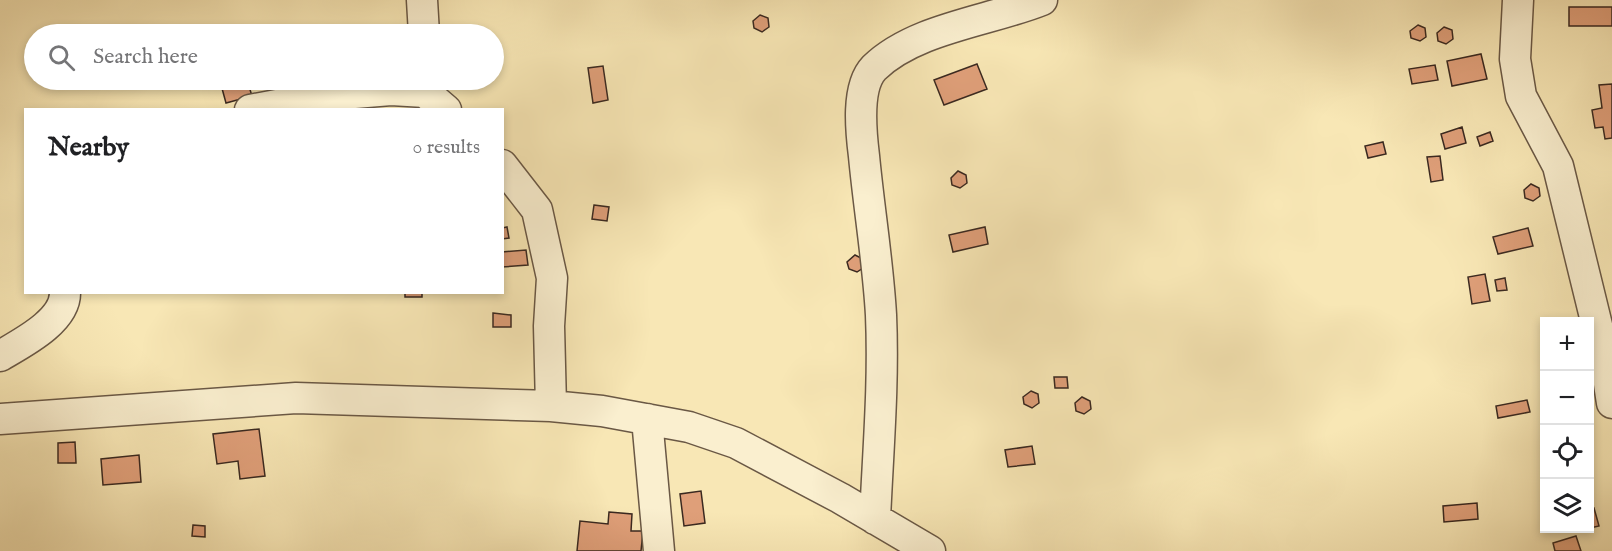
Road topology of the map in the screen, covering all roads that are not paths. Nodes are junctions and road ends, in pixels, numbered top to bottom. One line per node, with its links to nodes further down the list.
1 (422, 0): 4 (street)
2 (1042, 0): 16 (street)
3 (1518, 0): 12 (street)
4 (423, 24)
5 (391, 90): 8 (street)
6 (391, 90): 7 (street)
7 (432, 94)
8 (261, 108)
9 (504, 168): 13 (street)
10 (65, 294): 11 (street)
11 (0, 356)
12 (1612, 403)
13 (551, 406): 14 (street); 15 (street)
14 (0, 419)
15 (646, 419): 16 (street); 17 (street)
16 (875, 519): 18 (street)
17 (658, 551)
18 (930, 551)

